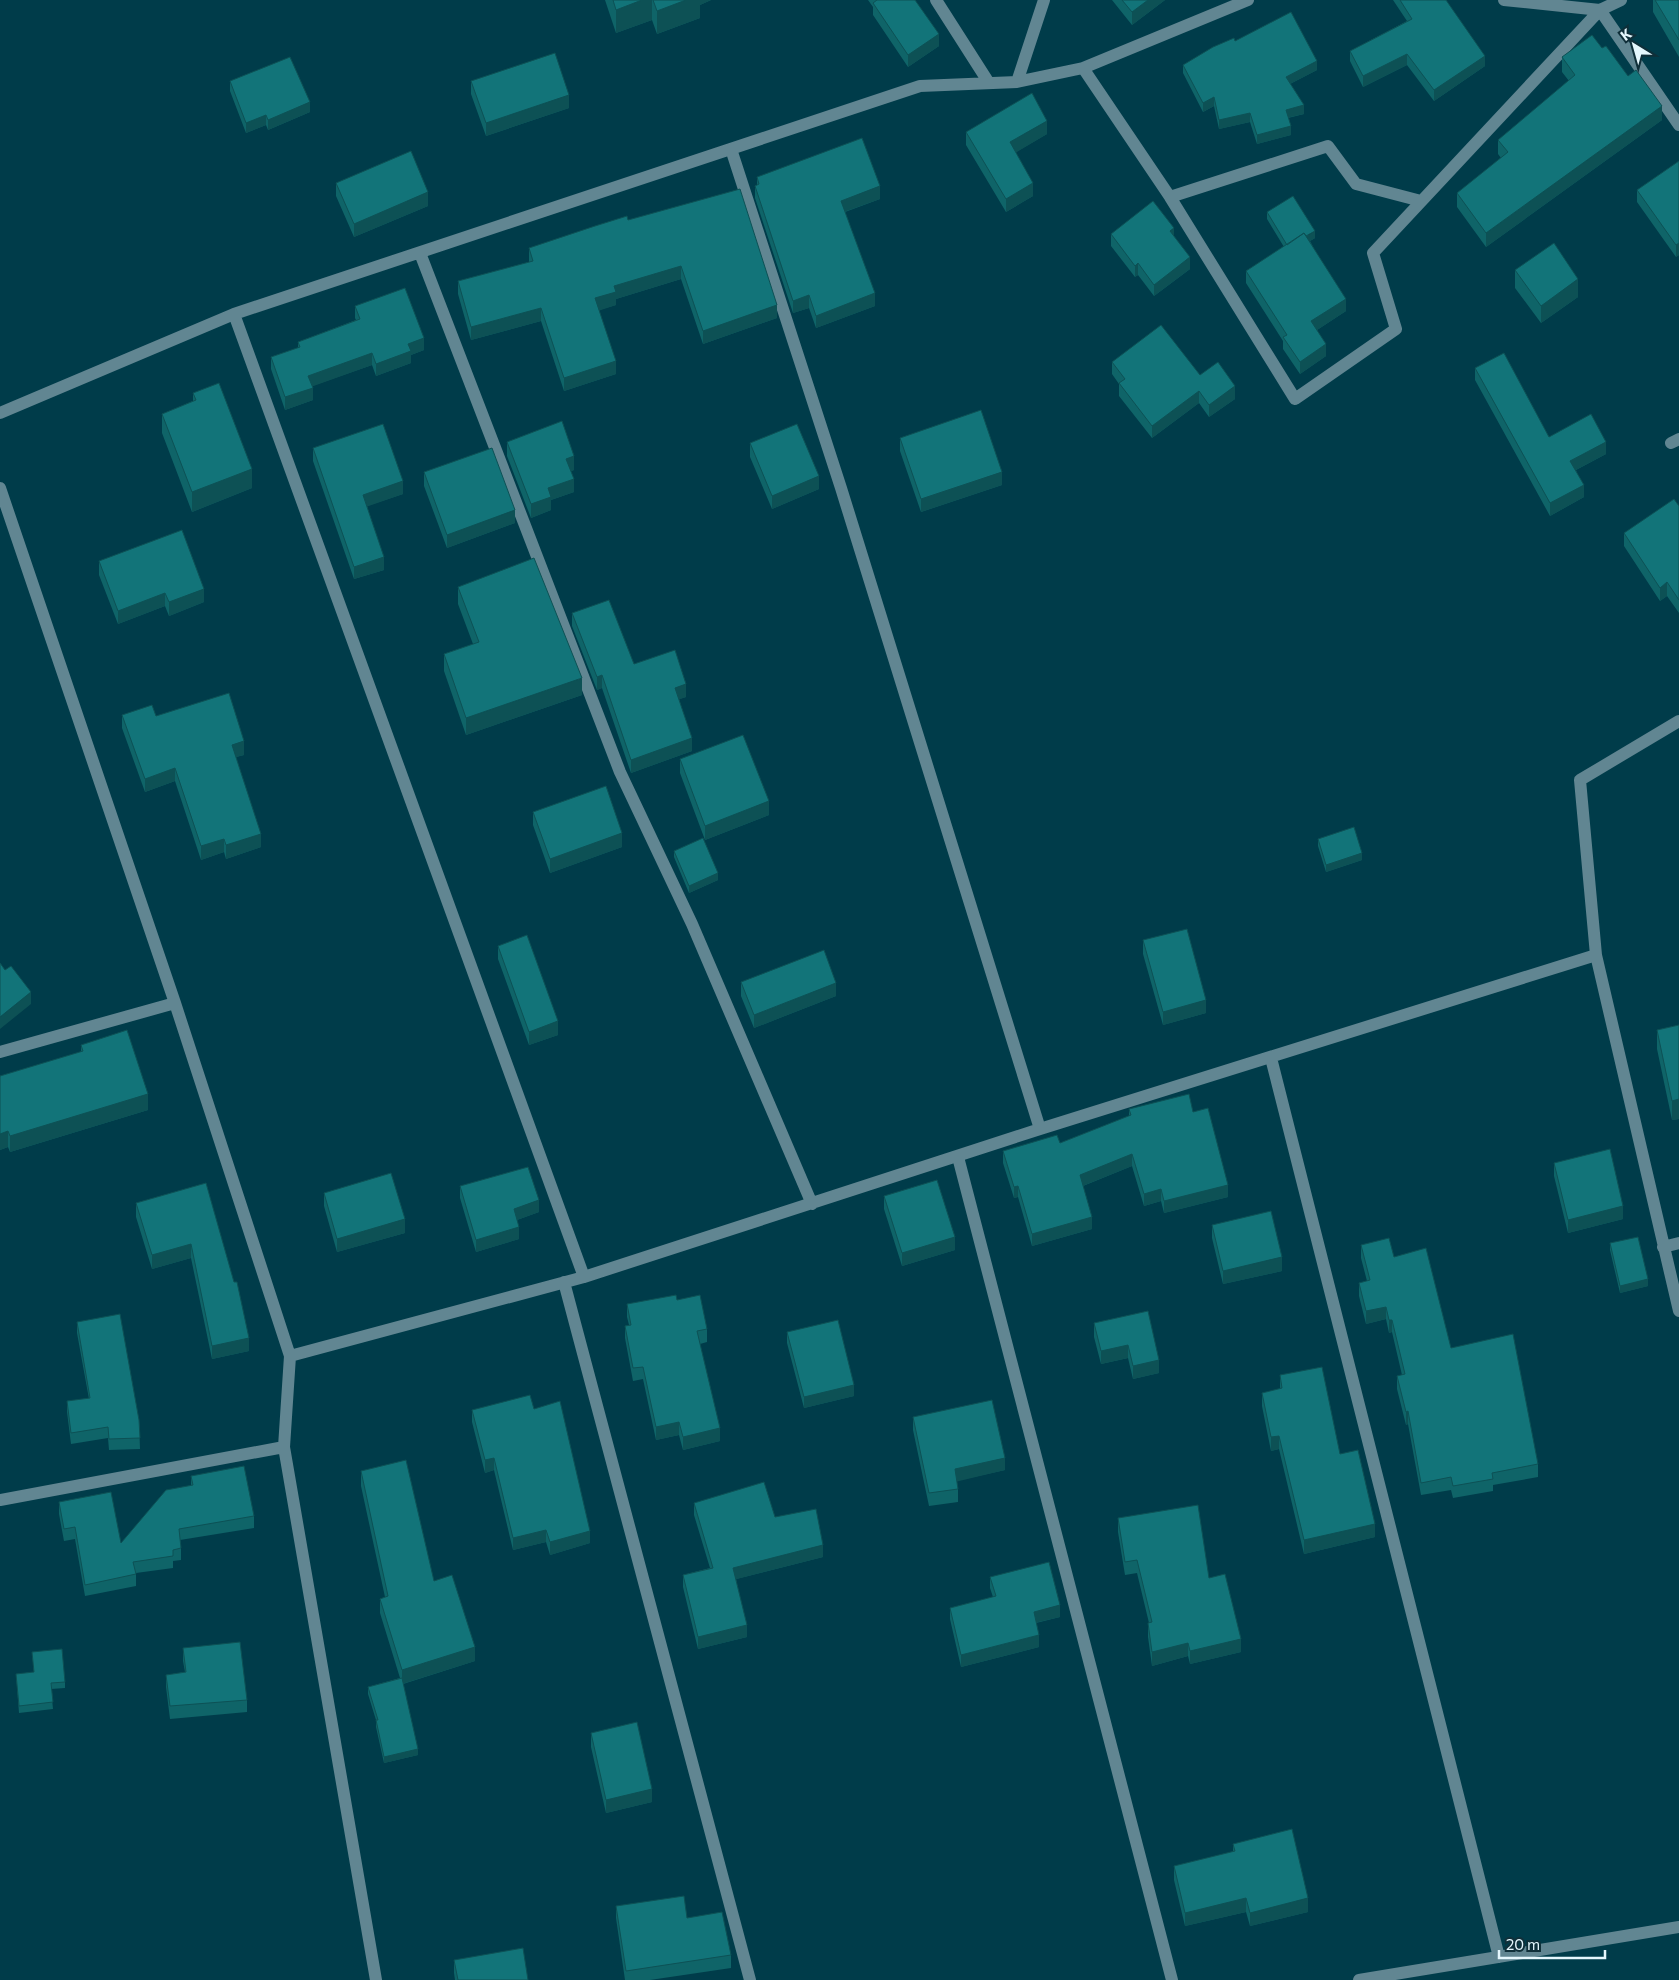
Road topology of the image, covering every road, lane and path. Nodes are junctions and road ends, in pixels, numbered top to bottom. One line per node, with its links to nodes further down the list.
1 (936, 0): 9 (street)
2 (1044, 0): 8 (street)
3 (1248, 0): 7 (street)
4 (1504, 0): 6 (street)
5 (1621, 0): 6 (street)
6 (1600, 10): 10 (street); 13 (street)
7 (1083, 68): 8 (street); 12 (street)
8 (1017, 82): 9 (street)
9 (989, 83): 11 (street)
10 (1679, 125)
11 (730, 149): 14 (street); 23 (street)
12 (1170, 197): 13 (street); 13 (street)
13 (1421, 201)
14 (420, 253): 15 (street); 25 (street)
15 (234, 314): 16 (street); 28 (street)
16 (0, 413)
17 (0, 488): 20 (street)
18 (1679, 721): 19 (street)
19 (1596, 955): 22 (street); 27 (street)
20 (175, 1003): 21 (street); 31 (street)
21 (0, 1052)
22 (1271, 1058): 23 (street); 35 (street)
23 (1040, 1129): 24 (street)
24 (958, 1157): 25 (street); 38 (street)
25 (812, 1204): 28 (street)
26 (1679, 1243): 27 (street)
27 (1663, 1247): 30 (street)
28 (584, 1277): 29 (street)
29 (564, 1282): 31 (street); 37 (street)
30 (1679, 1311)
31 (290, 1356): 32 (street)
32 (284, 1446): 33 (street); 36 (street)
33 (0, 1500)
34 (1679, 1926): 35 (street)
35 (1499, 1957): 39 (street)
36 (376, 1980)
37 (750, 1980)
38 (1172, 1980)
39 (1359, 1980)

